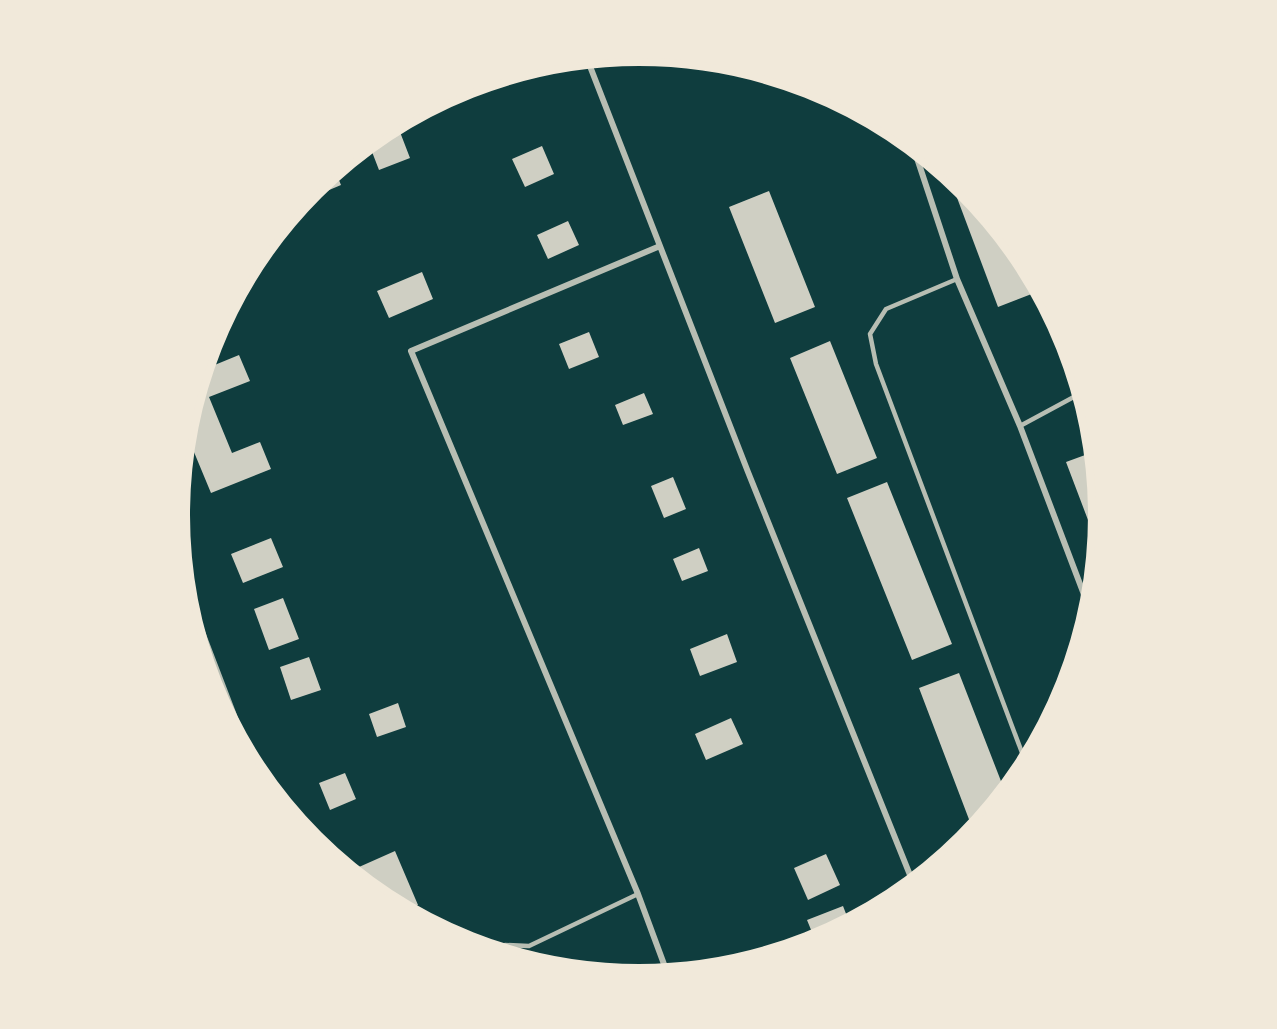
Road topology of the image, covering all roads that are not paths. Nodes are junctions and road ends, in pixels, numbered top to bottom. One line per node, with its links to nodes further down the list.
1 (589, 64): 3 (street)
2 (917, 158): 4 (street)
3 (660, 246): 11 (street); 12 (street)
4 (957, 279): 6 (street); 10 (lane)
5 (1076, 396): 6 (lane)
6 (1020, 426): 7 (street)
7 (1084, 595)
8 (199, 624): 9 (street)
9 (238, 727)
10 (1023, 754)
11 (911, 876)
12 (638, 894): 13 (lane); 14 (street)
13 (502, 946)
14 (665, 967)

